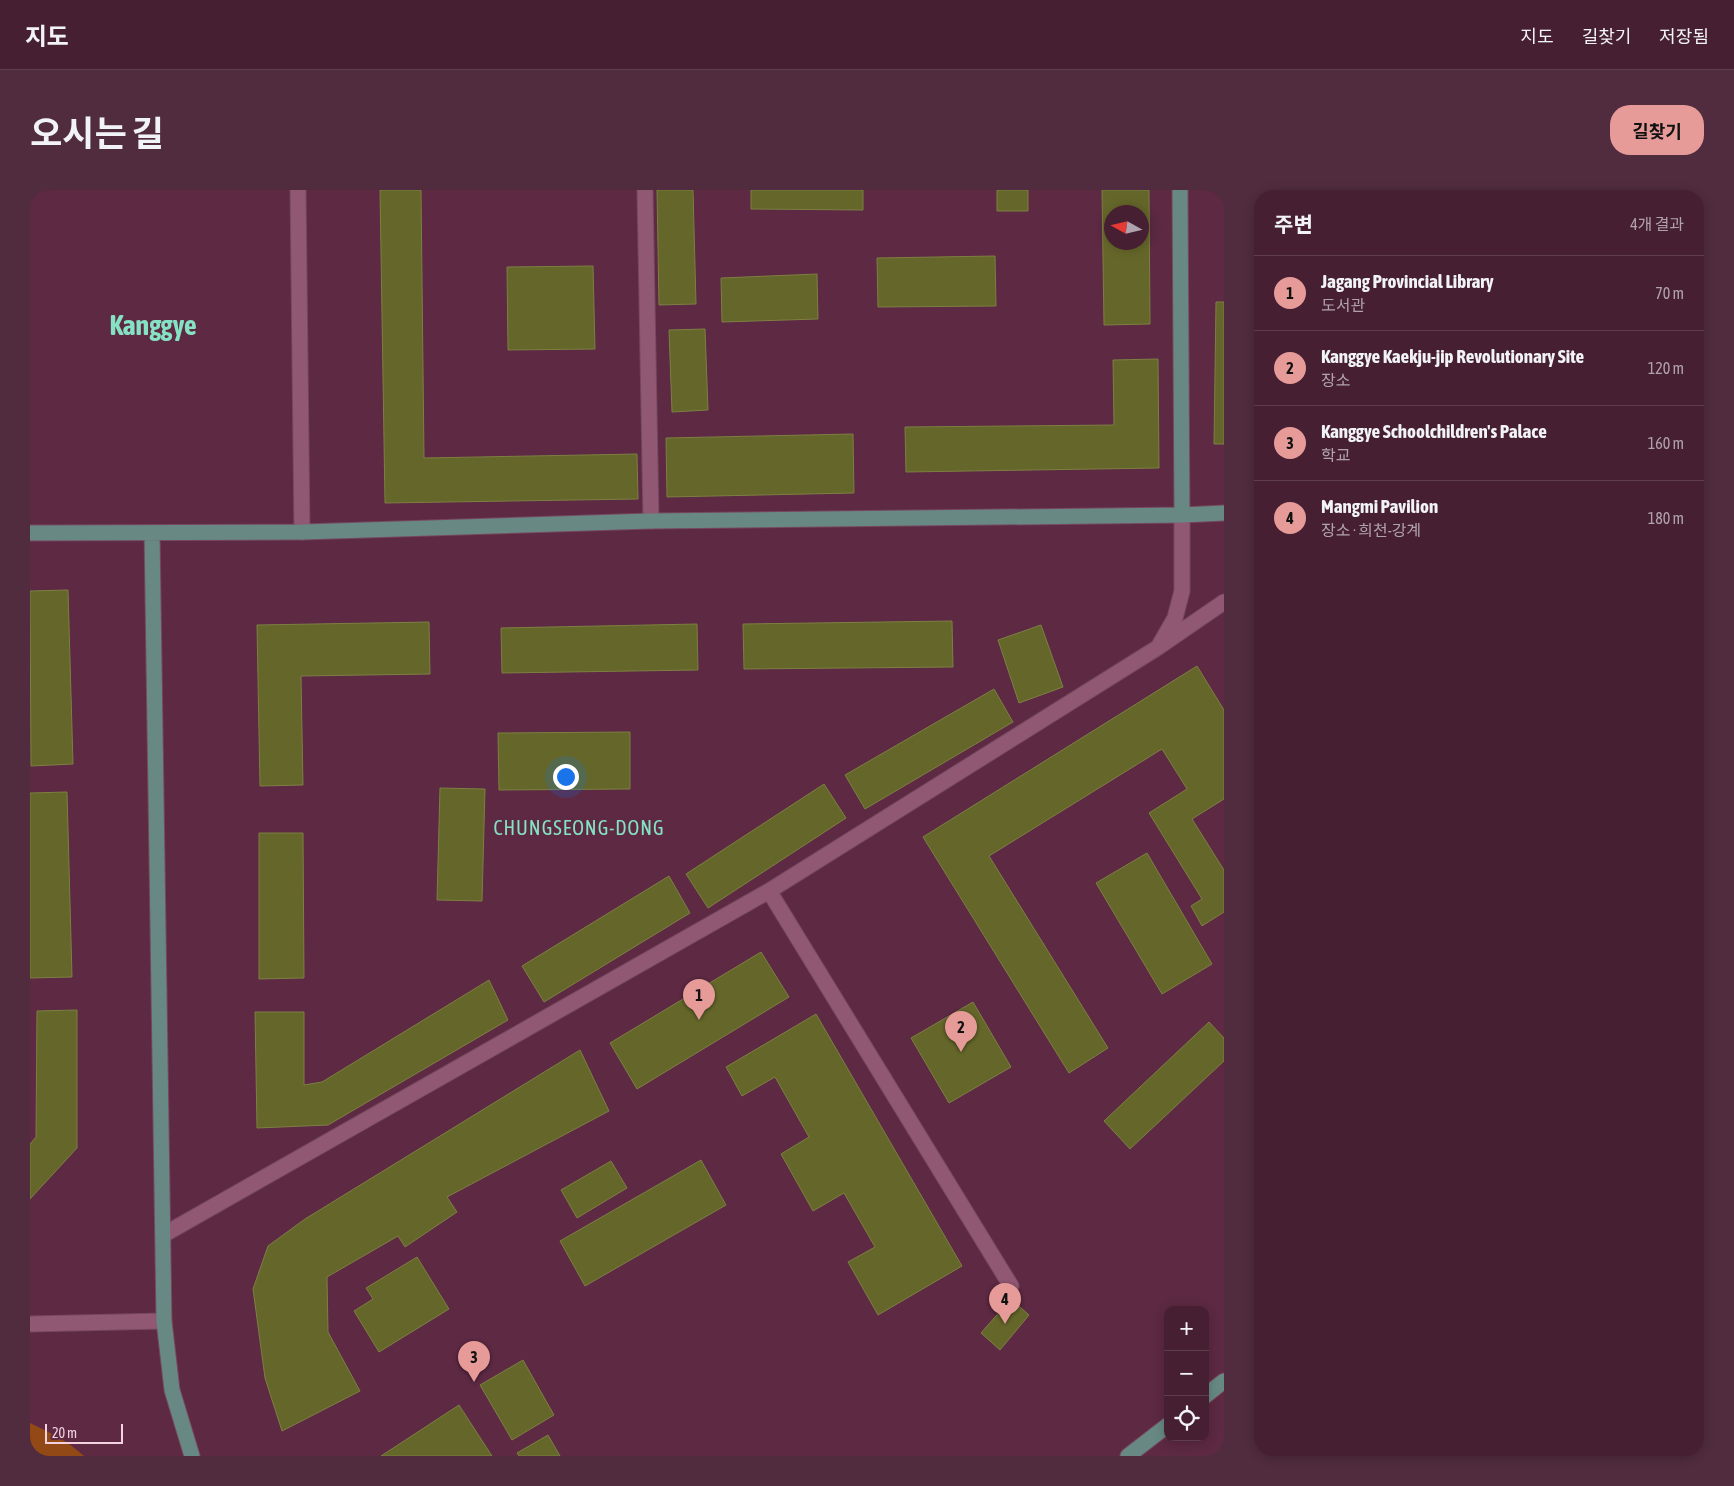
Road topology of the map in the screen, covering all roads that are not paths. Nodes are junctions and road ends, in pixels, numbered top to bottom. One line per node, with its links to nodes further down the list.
1 (298, 190): 7 (street)
2 (645, 190): 6 (street)
3 (1180, 190): 5 (main road)
4 (1224, 513): 5 (main road)
5 (1182, 515): 6 (main road); 11 (street)
6 (651, 521): 7 (main road)
7 (302, 532): 9 (main road)
8 (30, 533): 9 (main road)
9 (152, 533): 13 (main road)
10 (1224, 602): 11 (street)
11 (1158, 648): 12 (street)
12 (769, 891): 13 (street); 14 (street)
13 (163, 1235): 15 (main road)
14 (1011, 1286)
15 (164, 1322): 16 (street); 20 (main road)
16 (30, 1324)
17 (1224, 1381): 18 (main road)
18 (1209, 1393)
19 (1164, 1428): 21 (main road)
20 (192, 1456)
21 (1128, 1456)

